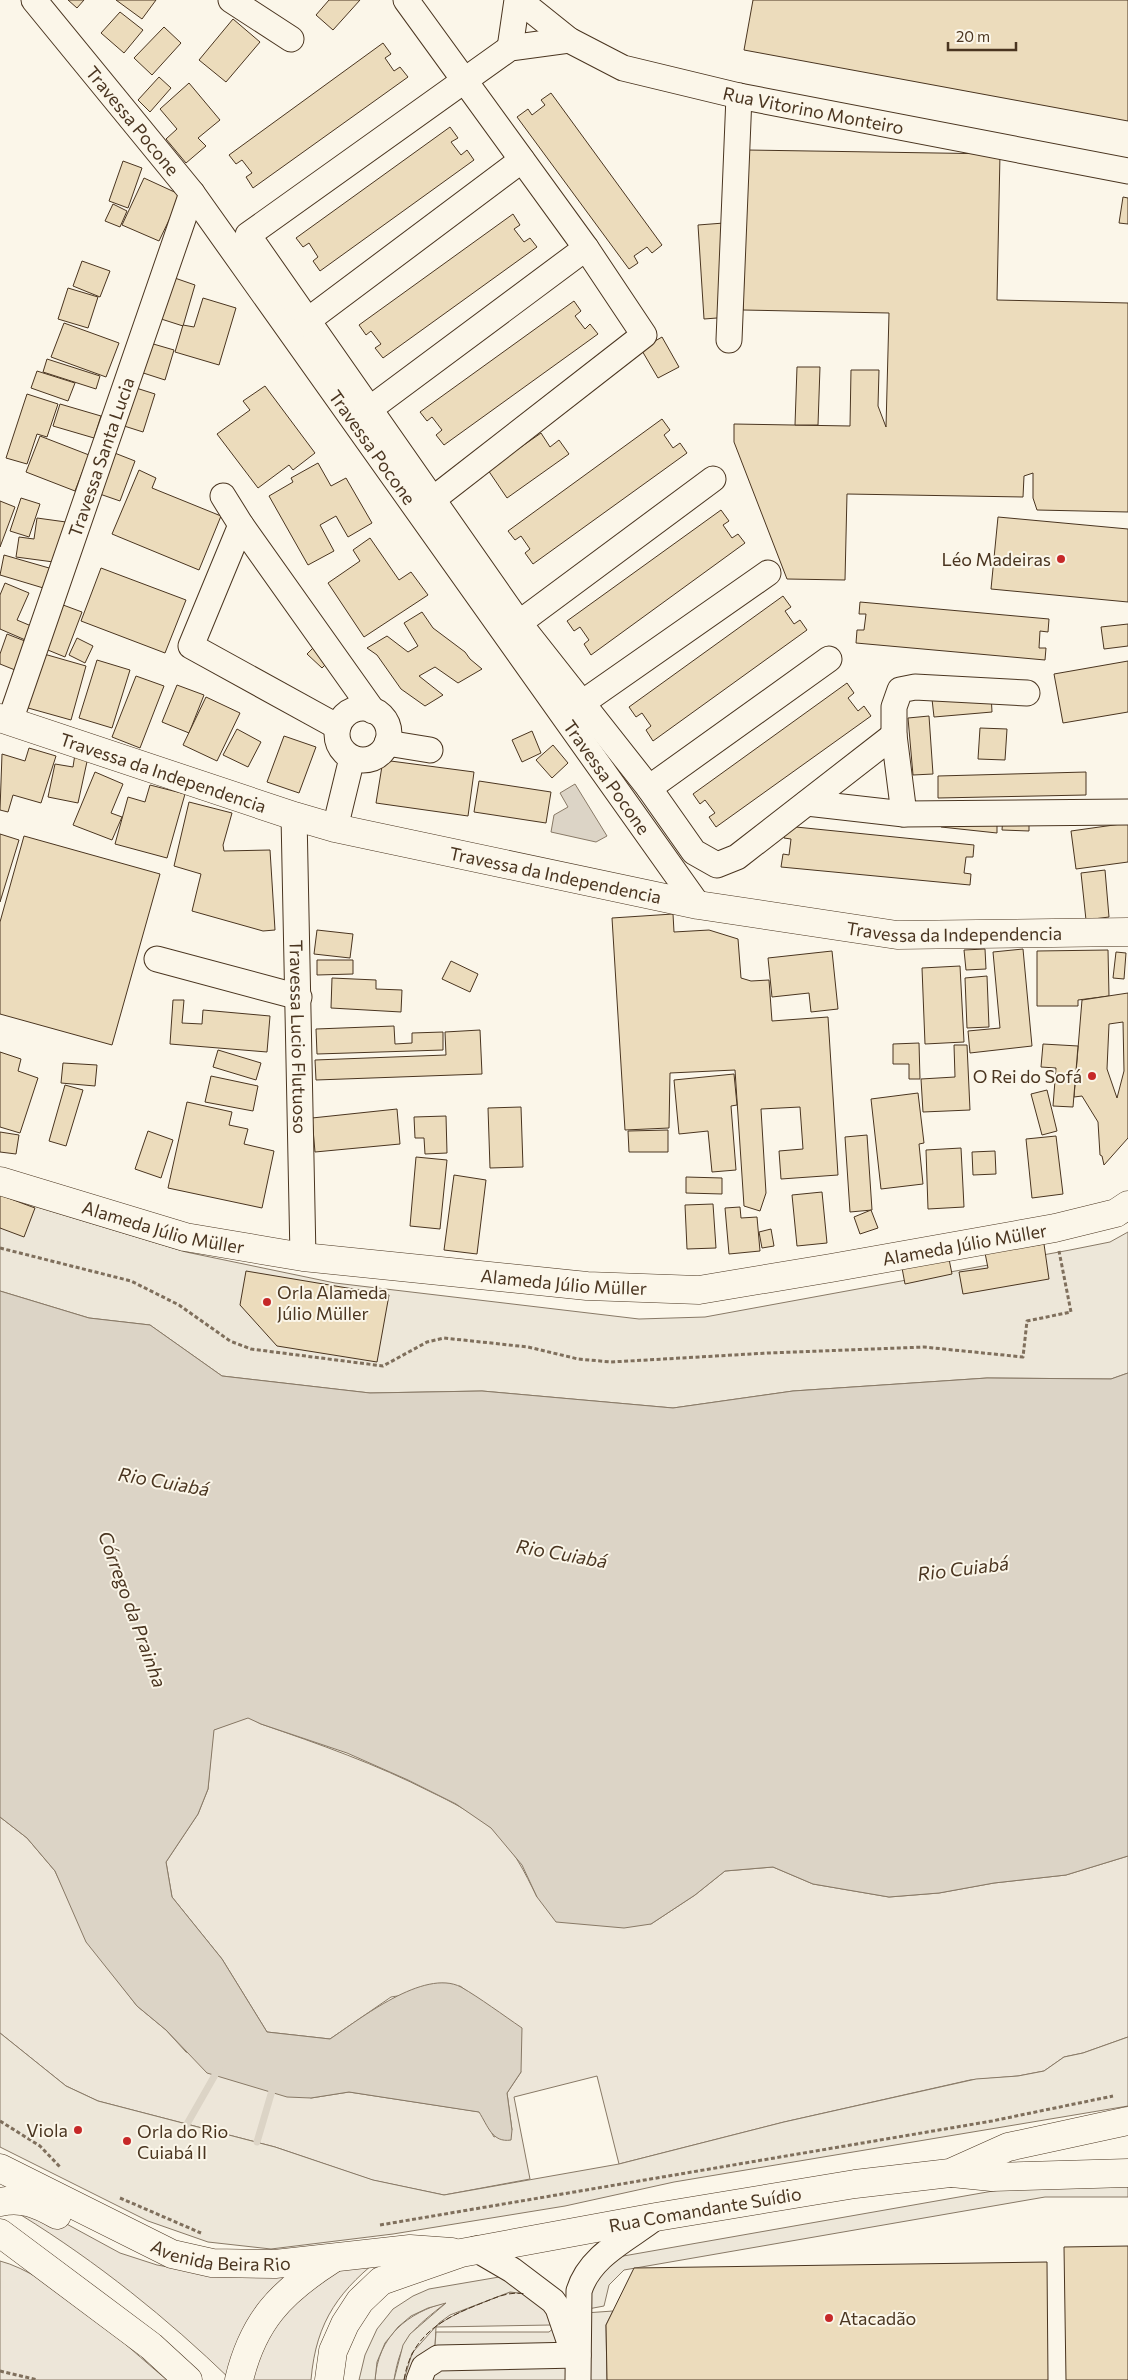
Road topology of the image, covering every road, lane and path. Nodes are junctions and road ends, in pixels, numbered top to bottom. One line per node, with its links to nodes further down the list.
1 (34, 0): 12 (street, Travessa Pocone)
2 (231, 0): 5 (street)
3 (406, 0): 8 (street)
4 (518, 0): 6 (street, Rua Vitorino Monteiro); 7 (street)
5 (291, 39)
6 (569, 40): 7 (street); 9 (street, Rua Vitorino Monteiro)
7 (510, 48): 8 (street)
8 (464, 81): 10 (street); 14 (street)
9 (739, 96): 11 (street, Rua Vitorino Monteiro); 15 (street)
10 (522, 160): 13 (street); 14 (street)
11 (1128, 171)
12 (192, 193): 27 (street, Travessa Santa Lucia); 39 (street, Travessa Pocone)
13 (586, 248): 16 (street); 19 (street)
14 (307, 321): 16 (street)
15 (729, 340)
16 (370, 408): 19 (street)
17 (713, 479): 22 (street)
18 (223, 496): 20 (street)
19 (432, 500): 22 (street)
20 (241, 525): 26 (street); 28 (street)
21 (768, 573): 25 (street)
22 (519, 623): 25 (street)
23 (830, 659): 33 (street)
24 (1027, 693): 29 (street)
25 (582, 703): 33 (street)
26 (373, 711): 28 (street); 30 (street)
27 (5, 719): 37 (main road, Travessa da Independencia)
28 (338, 726): 32 (street)
29 (894, 735): 34 (street); 36 (street)
30 (387, 743): 31 (street); 32 (street)
31 (430, 750)
32 (352, 758): 38 (street)
33 (649, 788): 34 (street)
34 (807, 803): 36 (street)
35 (1128, 812): 36 (street)
36 (904, 814)
37 (294, 816): 38 (main road, Travessa da Independencia); 42 (street, Travessa Lucio Flutuoso)
38 (335, 828): 39 (main road, Travessa da Independencia)
39 (698, 905): 40 (main road, Travessa da Independencia)
40 (1128, 932)
41 (157, 959): 42 (street)
42 (299, 996): 47 (street, Travessa Lucio Flutuoso)
43 (0, 1181): 47 (main road, Alameda Júlio Müller)
44 (1128, 1205): 45 (main road, Alameda Júlio Müller)
45 (1055, 1228): 46 (path); 47 (main road, Alameda Júlio Müller)
46 (0, 1248)
47 (303, 1257)
48 (1118, 2095): 58 (path)
49 (1128, 2121): 53 (main road, Rua Comandante Suídio)
50 (0, 2122): 52 (path)
51 (0, 2168): 62 (main road, Avenida Beira Rio)
52 (67, 2172)
53 (950, 2173): 54 (main road, Rua Comandante Suídio); 57 (main road, Rua Comandante Suídio)
54 (1128, 2173)
55 (120, 2197): 60 (path)
56 (0, 2202): 62 (main road)
57 (656, 2217): 61 (main road, Rua Comandante Suídio); 64 (street)
58 (371, 2226)
59 (0, 2233): 67 (main road)
60 (207, 2235)
61 (469, 2251): 63 (main road, Avenida Beira Rio); 64 (street); 69 (main road)
62 (172, 2254): 63 (main road, Avenida Beira Rio)
63 (334, 2258): 68 (main road)
64 (577, 2364): 70 (street)
65 (0, 2371): 66 (path)
66 (38, 2380)
67 (188, 2380)
68 (240, 2380)
69 (329, 2380)
70 (419, 2380)

